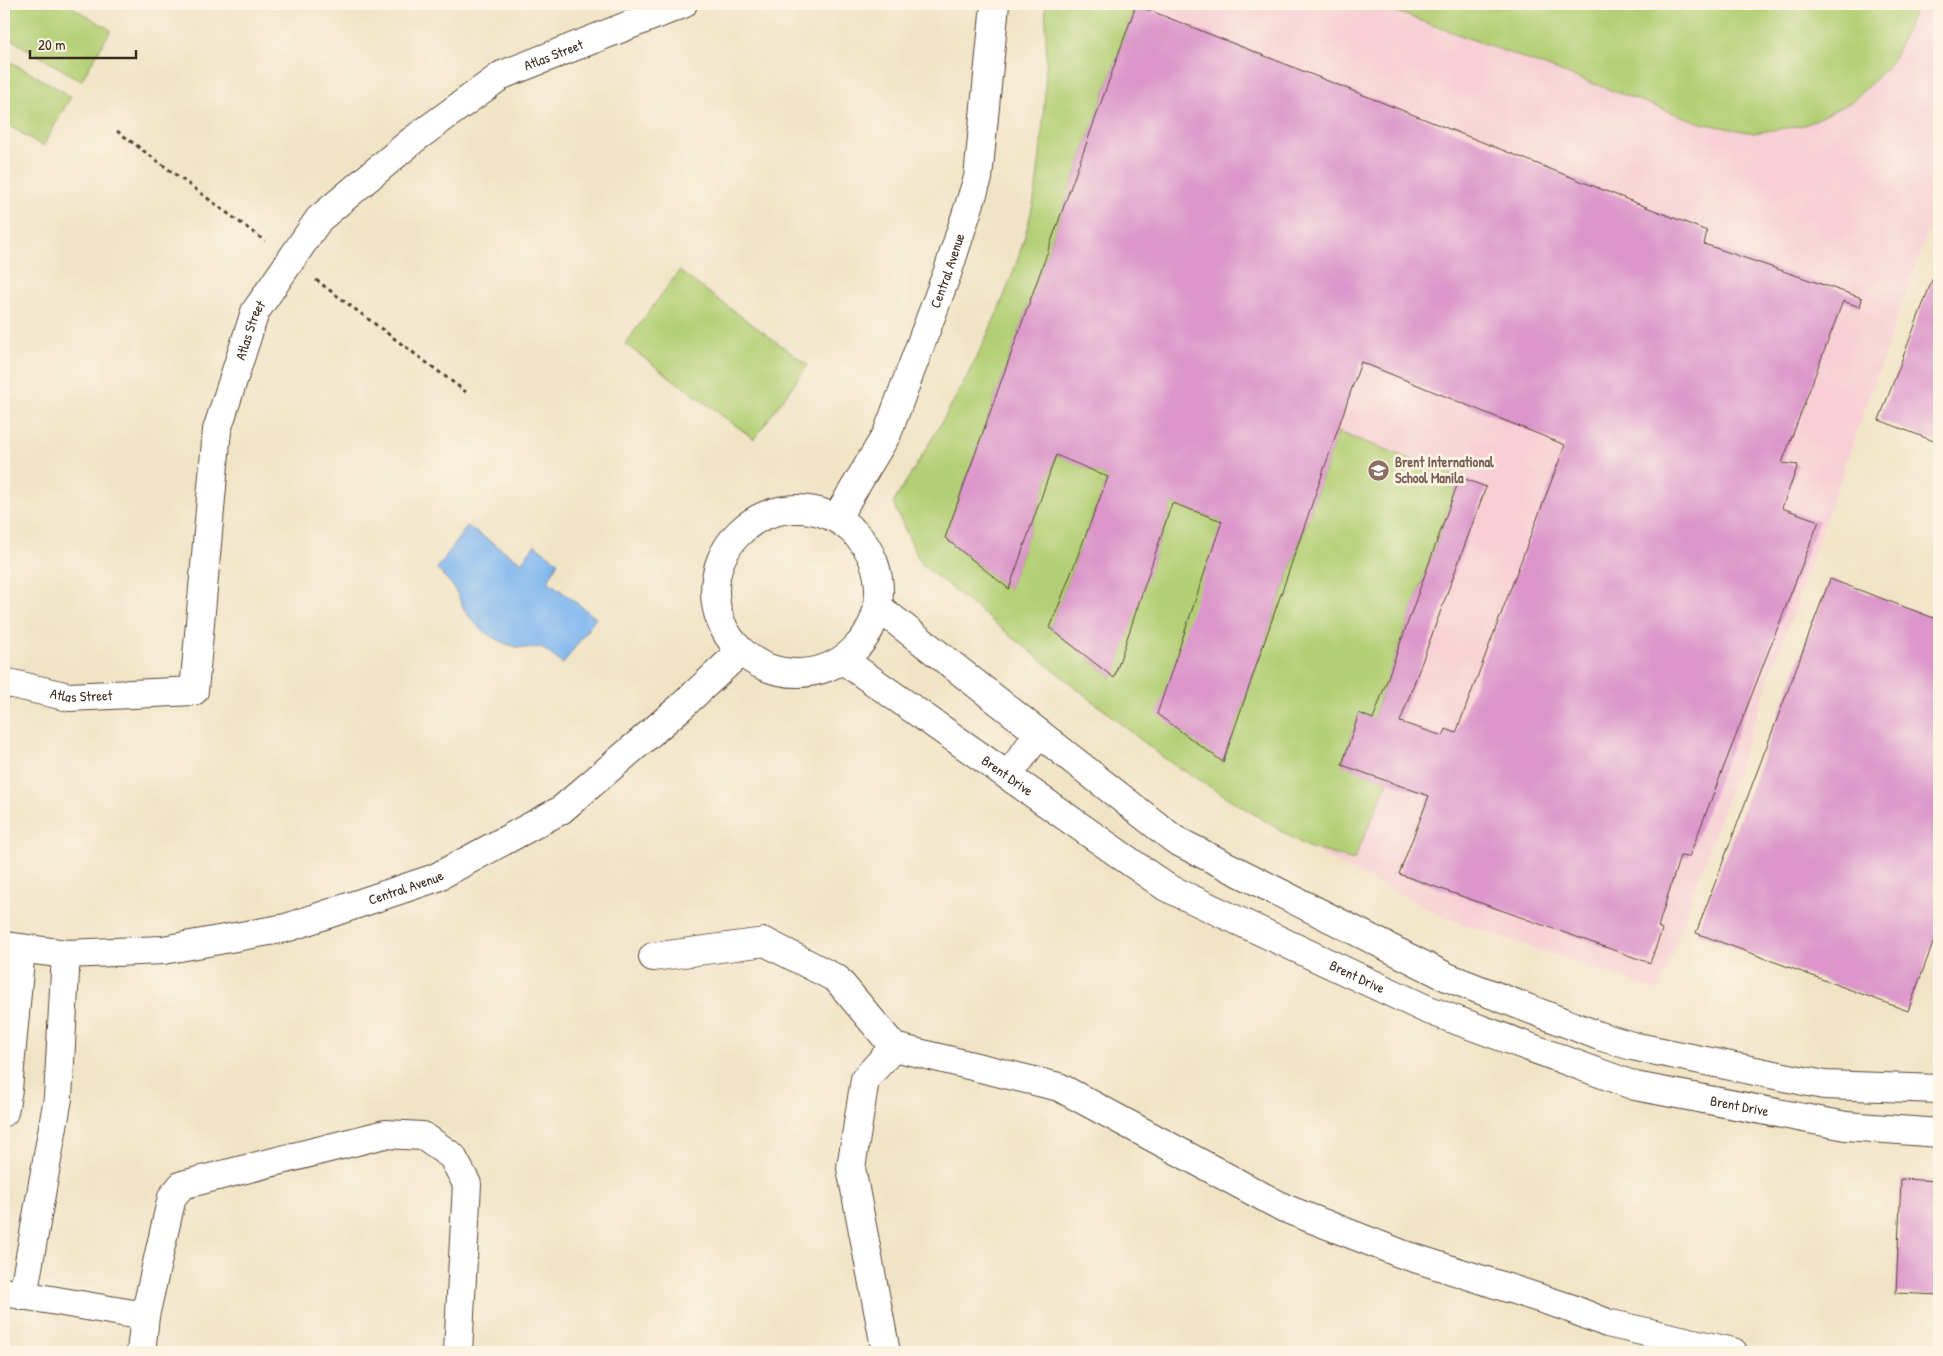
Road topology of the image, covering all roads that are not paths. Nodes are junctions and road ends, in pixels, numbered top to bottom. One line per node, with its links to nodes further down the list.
1 (683, 4): 7 (street, Atlas Street)
2 (995, 4): 3 (street, Central Avenue)
3 (837, 518): 4 (street); 5 (street)
4 (878, 608): 6 (street); 8 (street)
5 (740, 652): 6 (street); 11 (street, Central Avenue)
6 (842, 660): 9 (street, Brent Drive)
7 (4, 682)
8 (1039, 733): 9 (street); 13 (street)
9 (1008, 776): 14 (street, Brent Drive)
10 (12, 948): 11 (street, Central Avenue); 17 (street)
11 (66, 954): 19 (street)
12 (653, 958): 15 (street)
13 (1447, 977): 14 (street); 16 (street)
14 (1426, 1009): 18 (street, Brent Drive)
15 (894, 1047): 23 (street); 24 (street)
16 (1939, 1089)
17 (4, 1112)
18 (1939, 1133)
19 (14, 1294): 20 (street)
20 (145, 1316): 21 (street); 22 (street)
21 (141, 1352)
22 (458, 1352)
23 (886, 1352)
24 (1734, 1352)

